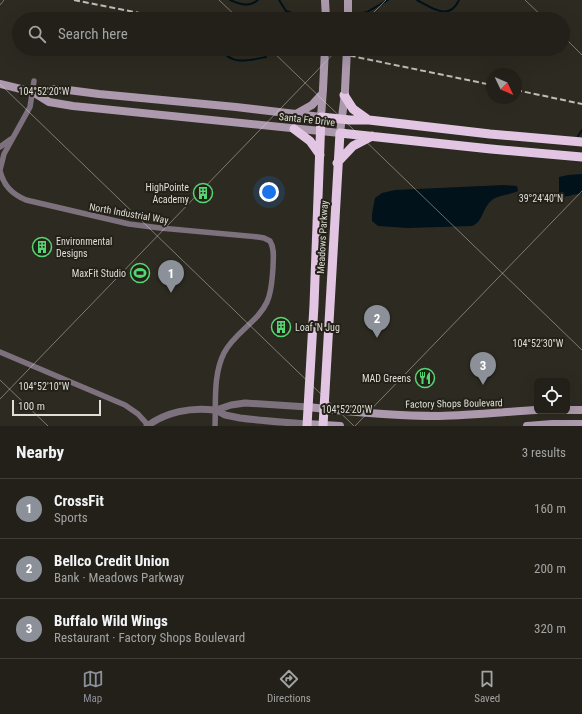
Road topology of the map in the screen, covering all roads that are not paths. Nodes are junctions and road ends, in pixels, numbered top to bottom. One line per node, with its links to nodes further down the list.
1 (325, 0): 3 (main road)
2 (348, 0): 4 (main road)
3 (326, 12)
4 (348, 12)
5 (325, 56): 10 (main road, Meadows Parkway, bridge)
6 (347, 56): 11 (main road, Meadows Parkway, bridge)
7 (34, 81): 9 (street, North Industrial Way)
8 (0, 84): 9 (main road, Santa Fe Drive)
9 (33, 92): 12 (main road, Santa Fe Drive); 16 (main road, Santa Fe Drive); 20 (street, North Industrial Way)
10 (323, 92): 12 (main road); 13 (main road, Meadows Parkway)
11 (345, 92): 14 (main road, Meadows Parkway); 15 (highway)
12 (296, 114): 13 (main road, Santa Fe Drive)
13 (321, 117): 14 (highway, Santa Fe Drive); 17 (highway, Meadows Parkway)
14 (341, 119): 15 (highway, Santa Fe Drive); 18 (main road, Meadows Parkway)
15 (369, 120): 21 (highway, Santa Fe Drive)
16 (294, 129): 17 (main road, Santa Fe Drive); 23 (highway)
17 (320, 131): 18 (main road, Santa Fe Drive); 23 (highway, Meadows Parkway)
18 (340, 133): 19 (highway, Santa Fe Drive); 25 (highway, Meadows Parkway)
19 (372, 136): 24 (highway, Santa Fe Drive); 25 (highway)
20 (13, 138): 22 (street, North Industrial Way); 26 (street, North Industrial Way)
21 (582, 142)
22 (0, 147)
23 (320, 155): 28 (highway, Meadows Parkway)
24 (582, 157)
25 (337, 163): 29 (highway, Meadows Parkway)
26 (0, 171): 30 (street, North Industrial Way)
27 (0, 352): 36 (street)
28 (308, 407): 29 (main road, Factory Shops Boulevard); 30 (street); 35 (highway, Meadows Parkway)
29 (324, 409): 31 (main road, Factory Shops Boulevard); 38 (highway, Meadows Parkway)
30 (216, 410): 35 (street); 36 (street); 37 (street)
31 (534, 410)
32 (570, 410): 33 (main road)
33 (582, 410)
34 (582, 424): 40 (main road)
35 (307, 425): 38 (main road)
36 (148, 426)
37 (215, 426)
38 (323, 426): 39 (main road)
39 (340, 426)
40 (527, 426)

